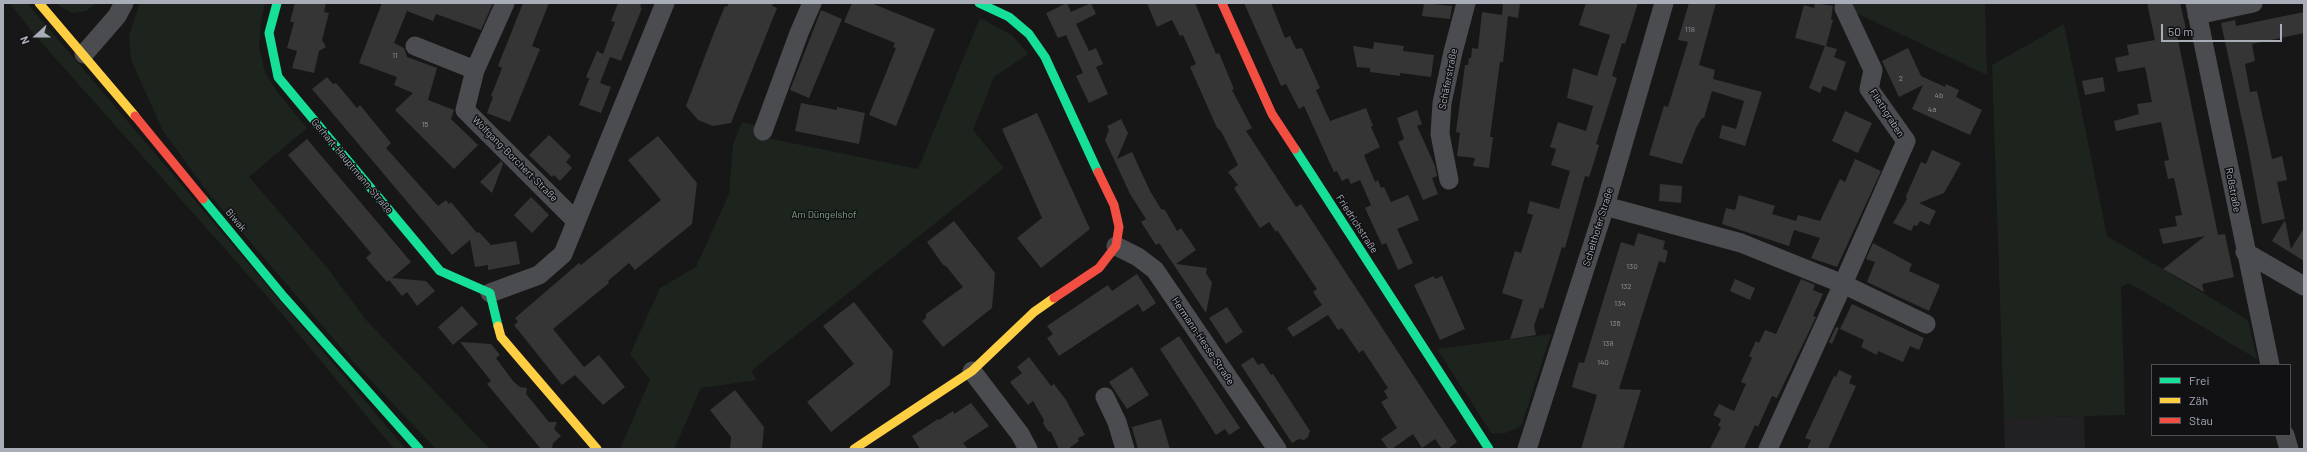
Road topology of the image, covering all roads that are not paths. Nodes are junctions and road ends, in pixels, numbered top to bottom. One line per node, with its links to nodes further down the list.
1 (39, 3): 15 (street, Biwak)
2 (124, 3): 15 (street)
3 (276, 3): 25 (street, Gerhart-Hauptmann-Straße)
4 (505, 3): 16 (street, Wolfgang-Borchert-Straße)
5 (665, 3): 20 (street)
6 (812, 3): 17 (street)
7 (979, 3): 21 (street)
8 (1222, 3): 37 (street, Friedrichstraße)
9 (1466, 3): 18 (street, Schäferstraße)
10 (1664, 3): 19 (street, Schelthofer Straße)
11 (2253, 3): 13 (street, Roßstraße)
12 (1844, 8): 23 (street, Fliethgraben)
13 (2196, 9): 22 (street, Roßstraße)
14 (415, 46): 16 (street)
15 (84, 54): 31 (street, Biwak)
16 (476, 70): 20 (street, Wolfgang-Borchert-Straße)
17 (763, 131)
18 (1449, 180)
19 (1605, 206): 23 (street); 38 (street, Schelthofer Straße)
20 (576, 221): 25 (street)
21 (1116, 246): 28 (street); 36 (street, Hermann-Hesse-Straße)
22 (2245, 252): 24 (street); 27 (street, Roßstraße)
23 (1843, 284): 26 (street); 39 (street, Fliethgraben)
24 (2304, 286)
25 (490, 293): 32 (street)
26 (1926, 324)
27 (2270, 364)
28 (972, 371): 33 (street); 34 (street)
29 (1105, 397): 35 (street)
30 (2286, 436): 40 (street)
31 (419, 449)
32 (597, 449)
33 (854, 449)
34 (1028, 449)
35 (1125, 449)
36 (1277, 449)
37 (1489, 449)
38 (1528, 449)
39 (1768, 449)
40 (2288, 449)

